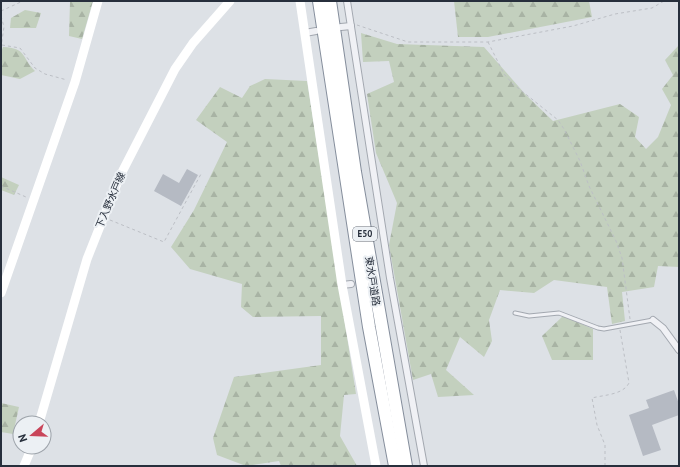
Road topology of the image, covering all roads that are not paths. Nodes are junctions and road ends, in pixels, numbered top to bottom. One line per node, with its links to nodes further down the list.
1 (98, 1): 13 (street)
2 (230, 1): 17 (street, 下入野水戸線)
3 (300, 1): 10 (street)
4 (319, 1): 21 (highway, 東水戸道路 / E50)
5 (330, 1): 22 (highway, 東水戸道路 / E50)
6 (347, 1): 7 (street)
7 (351, 26): 8 (street); 12 (street)
8 (341, 27)
9 (316, 31): 10 (street)
10 (305, 33): 20 (street)
11 (382, 278): 12 (street)
12 (390, 278): 23 (street)
13 (1, 293)
14 (515, 313): 15 (lane)
15 (653, 320): 16 (street)
16 (679, 350)
17 (41, 415)
18 (29, 455): 19 (street)
19 (24, 466)
20 (376, 466)
21 (394, 466)
22 (406, 466)
23 (424, 466)

